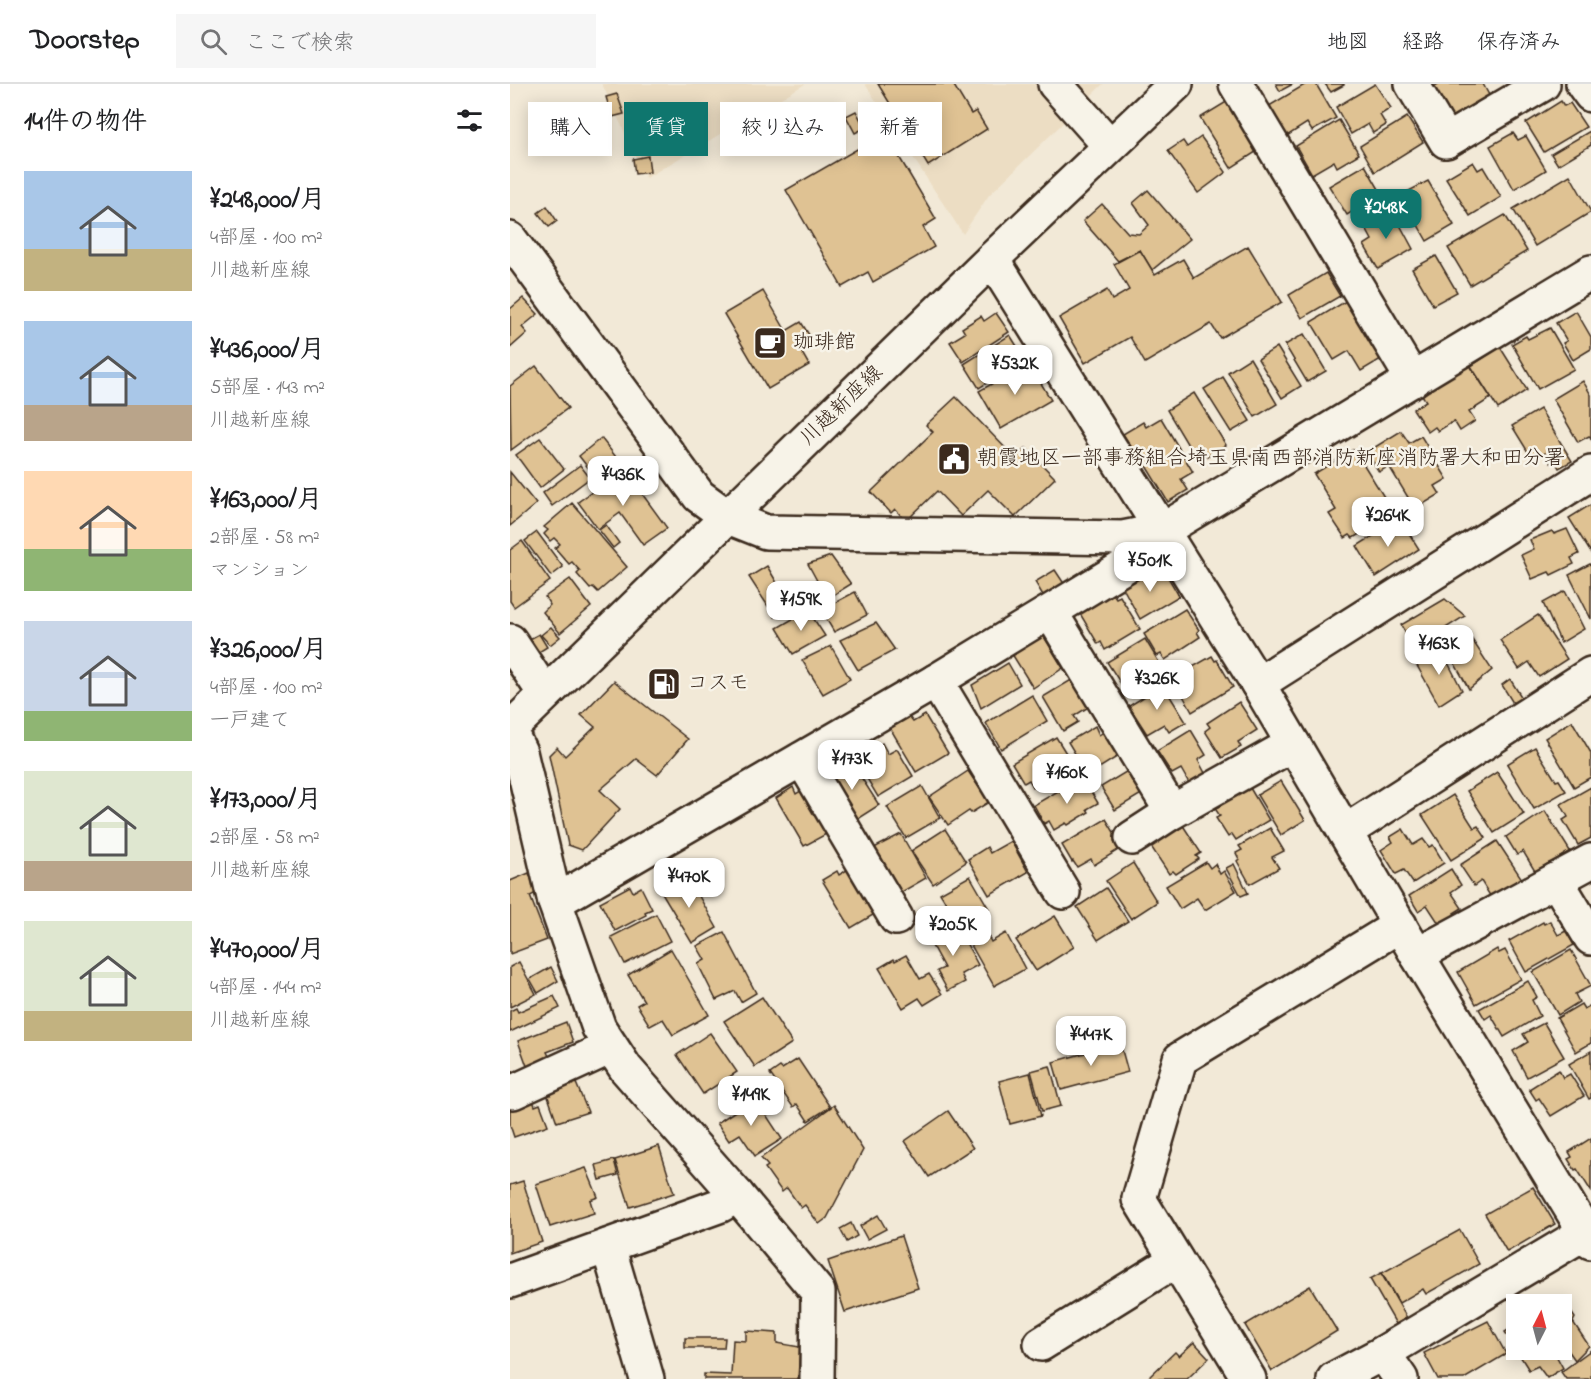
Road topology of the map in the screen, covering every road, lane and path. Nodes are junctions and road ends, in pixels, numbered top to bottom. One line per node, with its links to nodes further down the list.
1 (1055, 84): 8 (street)
2 (1176, 84): 8 (street, 川越新座線)
3 (1236, 84): 12 (street)
4 (1412, 84): 5 (street)
5 (1544, 84)
6 (1583, 84): 7 (street)
7 (1591, 94)
8 (1110, 146): 10 (street, 川越新座線)
9 (510, 239): 14 (street)
10 (992, 259): 14 (street, 川越新座線); 15 (street)
11 (1589, 278): 12 (street)
12 (1413, 380): 15 (street)
13 (1591, 473): 20 (street)
14 (728, 517): 15 (street); 21 (street, 川越新座線)
15 (1166, 535): 16 (street); 20 (street)
16 (1051, 613): 19 (street); 25 (street)
17 (510, 641): 21 (street)
18 (1591, 674): 26 (street)
19 (936, 681): 24 (street); 30 (street)
20 (1258, 684): 23 (street)
21 (545, 694): 22 (street, 川越新座線)
22 (510, 730): 31 (street)
23 (1293, 744): 25 (street); 26 (street)
24 (802, 759): 31 (street); 32 (street)
25 (1172, 812): 27 (street)
26 (1345, 831): 33 (street)
27 (1132, 838)
28 (1591, 861): 29 (street)
29 (1556, 880): 34 (street); 35 (street)
30 (1063, 892)
31 (555, 902): 36 (street)
32 (896, 918)
33 (1400, 925): 35 (street); 41 (street)
34 (1591, 938)
35 (1417, 955): 39 (street)
36 (611, 1047): 37 (street); 38 (street)
37 (513, 1092)
38 (737, 1195): 40 (street); 46 (street)
39 (1589, 1235): 44 (street)
40 (608, 1246): 42 (street); 45 (street)
41 (1176, 1260): 43 (street); 47 (street)
42 (510, 1281)
43 (1041, 1344)
44 (1383, 1353): 48 (street); 49 (street)
45 (647, 1379)
46 (817, 1379)
47 (1249, 1379)
48 (1335, 1379)
49 (1401, 1379)

